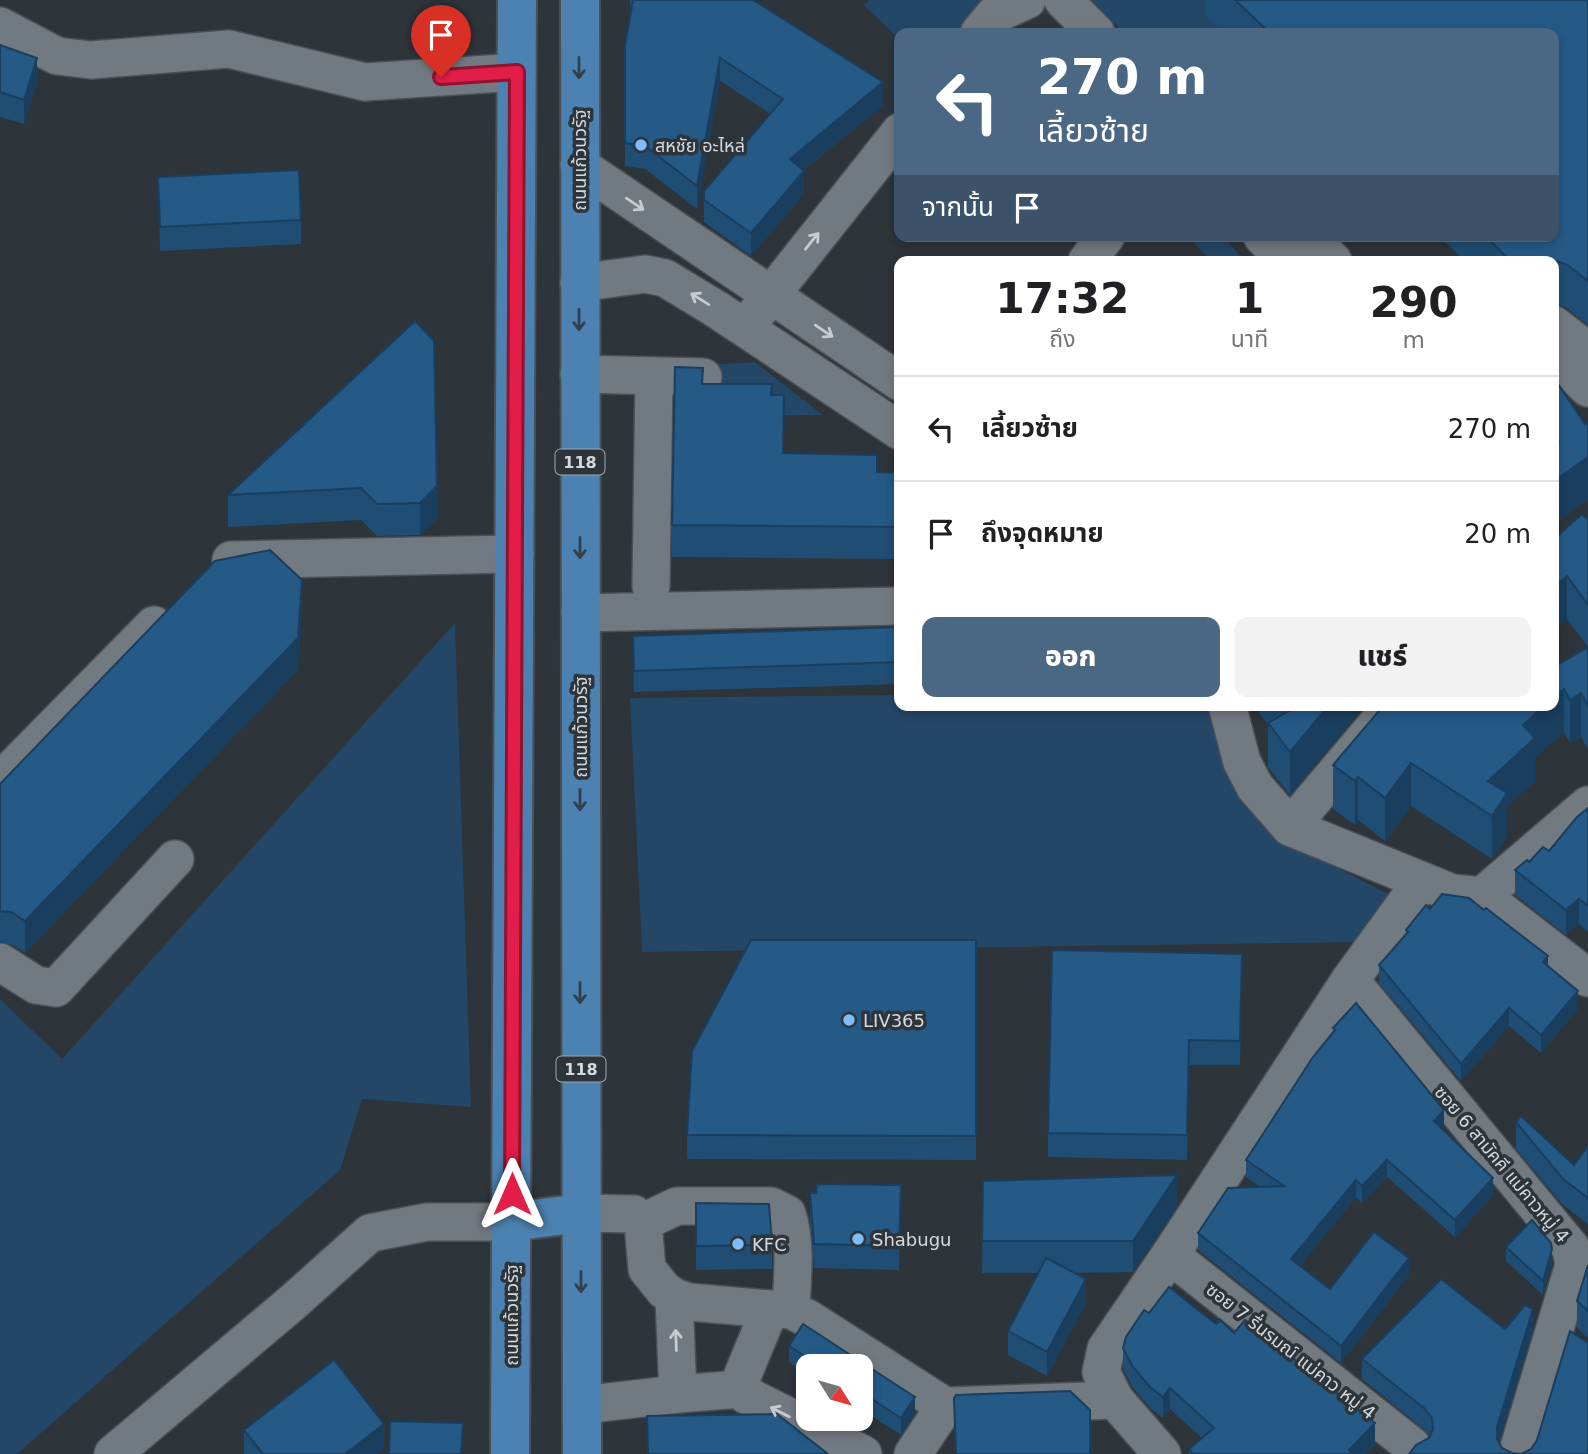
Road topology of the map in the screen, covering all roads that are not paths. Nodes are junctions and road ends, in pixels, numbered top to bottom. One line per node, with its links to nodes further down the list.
1 (517, 0): 8 (main road, ถนนแก้วนวรัฐ)
2 (580, 0): 10 (main road, ถนนแก้วนวรัฐ / 118, one-way to 10)
3 (1027, 0): 5 (street)
4 (1063, 0): 7 (street)
5 (993, 16)
6 (0, 26): 8 (street)
7 (1091, 28)
8 (517, 72): 29 (main road, ถนนแก้วนวรัฐ)
9 (894, 139): 18 (street, one-way to 9)
10 (579, 165): 17 (main road, ถนนแก้วนวรัฐ / 118); 18 (street, one-way to 18)
11 (1101, 242): 14 (street)
12 (1268, 242): 15 (street)
13 (1314, 242): 16 (street)
14 (1091, 256)
15 (1281, 256)
16 (1328, 256)
17 (579, 283): 19 (street, one-way to 17); 23 (main road, ถนนแก้วนวรัฐ / 118, one-way to 23)
18 (769, 295): 19 (street); 26 (street, one-way to 26)
19 (745, 329): 28 (street)
20 (1559, 329): 21 (street)
21 (1588, 351)
22 (1559, 362): 27 (street)
23 (579, 374): 24 (street); 32 (main road, ถนนแก้วนวรัฐ / 118, one-way to 32)
24 (654, 376): 25 (street); 30 (street)
25 (703, 377)
26 (894, 378)
27 (1588, 388)
28 (894, 427)
29 (515, 554): 35 (street); 45 (main road, ถนนแก้วนวรัฐ)
30 (651, 586)
31 (894, 606): 32 (street)
32 (580, 613): 44 (main road, ถนนแก้วนวรัฐ / 118, one-way to 44)
33 (1229, 711): 37 (street)
34 (1388, 711): 37 (street)
35 (0, 781)
36 (1588, 806): 40 (street)
37 (1290, 827): 39 (street)
38 (174, 859): 41 (street)
39 (1422, 881): 40 (street); 43 (street)
40 (1482, 896): 42 (street)
41 (0, 962)
42 (1588, 978)
43 (1350, 980): 47 (street); 62 (street, ซอย 6 สามัคคี แม่คาวหมู่ 4)
44 (581, 1213): 45 (main road); 46 (street); 53 (main road, ถนนแก้วนวรัฐ / 118, one-way to 53)
45 (511, 1222): 56 (street); 57 (main road, ถนนแก้วนวรัฐ)
46 (643, 1222): 48 (street); 49 (street)
47 (1170, 1255): 52 (street); 55 (street, ซอย 7 รื่นรมณ์ แม่คาว หมู่ 4)
48 (674, 1297): 49 (street); 51 (street, one-way to 48)
49 (780, 1310): 50 (street); 54 (street)
50 (740, 1389): 51 (street); 59 (street, one-way to 50)
51 (678, 1394): 53 (street)
52 (1115, 1400): 54 (street); 61 (street)
53 (582, 1405): 58 (main road, ถนนแก้วนวรัฐ / 118)
54 (945, 1406): 60 (street)
55 (1412, 1446)
56 (113, 1454)
57 (510, 1454)
58 (582, 1454)
59 (863, 1454)
60 (913, 1454)
61 (1162, 1454)
62 (1517, 1454)

